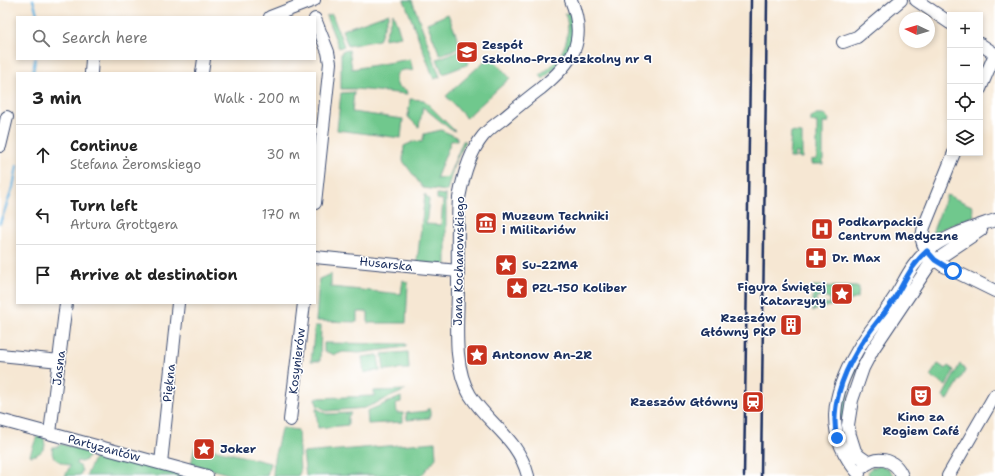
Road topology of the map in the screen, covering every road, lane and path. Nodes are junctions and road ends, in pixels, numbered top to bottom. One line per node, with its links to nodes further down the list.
1 (571, 0): 24 (street, Jana Kochanowskiego)
2 (901, 0): 9 (street)
3 (916, 0): 8 (street)
4 (309, 1): 5 (street); 6 (street)
5 (272, 16)
6 (314, 16)
7 (316, 21): 20 (street)
8 (947, 21)
9 (843, 42)
10 (983, 46): 11 (street)
11 (995, 54): 16 (street)
12 (92, 60): 14 (street)
13 (204, 60): 15 (street)
14 (91, 72)
15 (202, 72)
16 (982, 84)
17 (7, 117): 18 (street)
18 (0, 146)
19 (953, 156): 22 (street)
20 (316, 194)
21 (995, 220): 22 (street)
22 (931, 255): 25 (street); 36 (street); 37 (street)
23 (316, 257): 24 (street, Husarska)
24 (458, 271): 39 (street, Jana Kochanowskiego)
25 (995, 291)
26 (66, 304): 30 (street, Jasna)
27 (178, 304): 35 (street, Piękna)
28 (304, 304): 33 (street, Kosynierów)
29 (0, 355): 30 (street)
30 (60, 361): 34 (street, Jasna)
31 (995, 395): 41 (street)
32 (0, 420): 34 (street, Partyzantów)
33 (290, 420)
34 (50, 433): 35 (street, Partyzantów)
35 (161, 463): 38 (street, Partyzantów)
36 (869, 463): 37 (street); 40 (street)
37 (858, 475)
38 (207, 476)
39 (528, 476)
40 (902, 476)
41 (948, 476)

